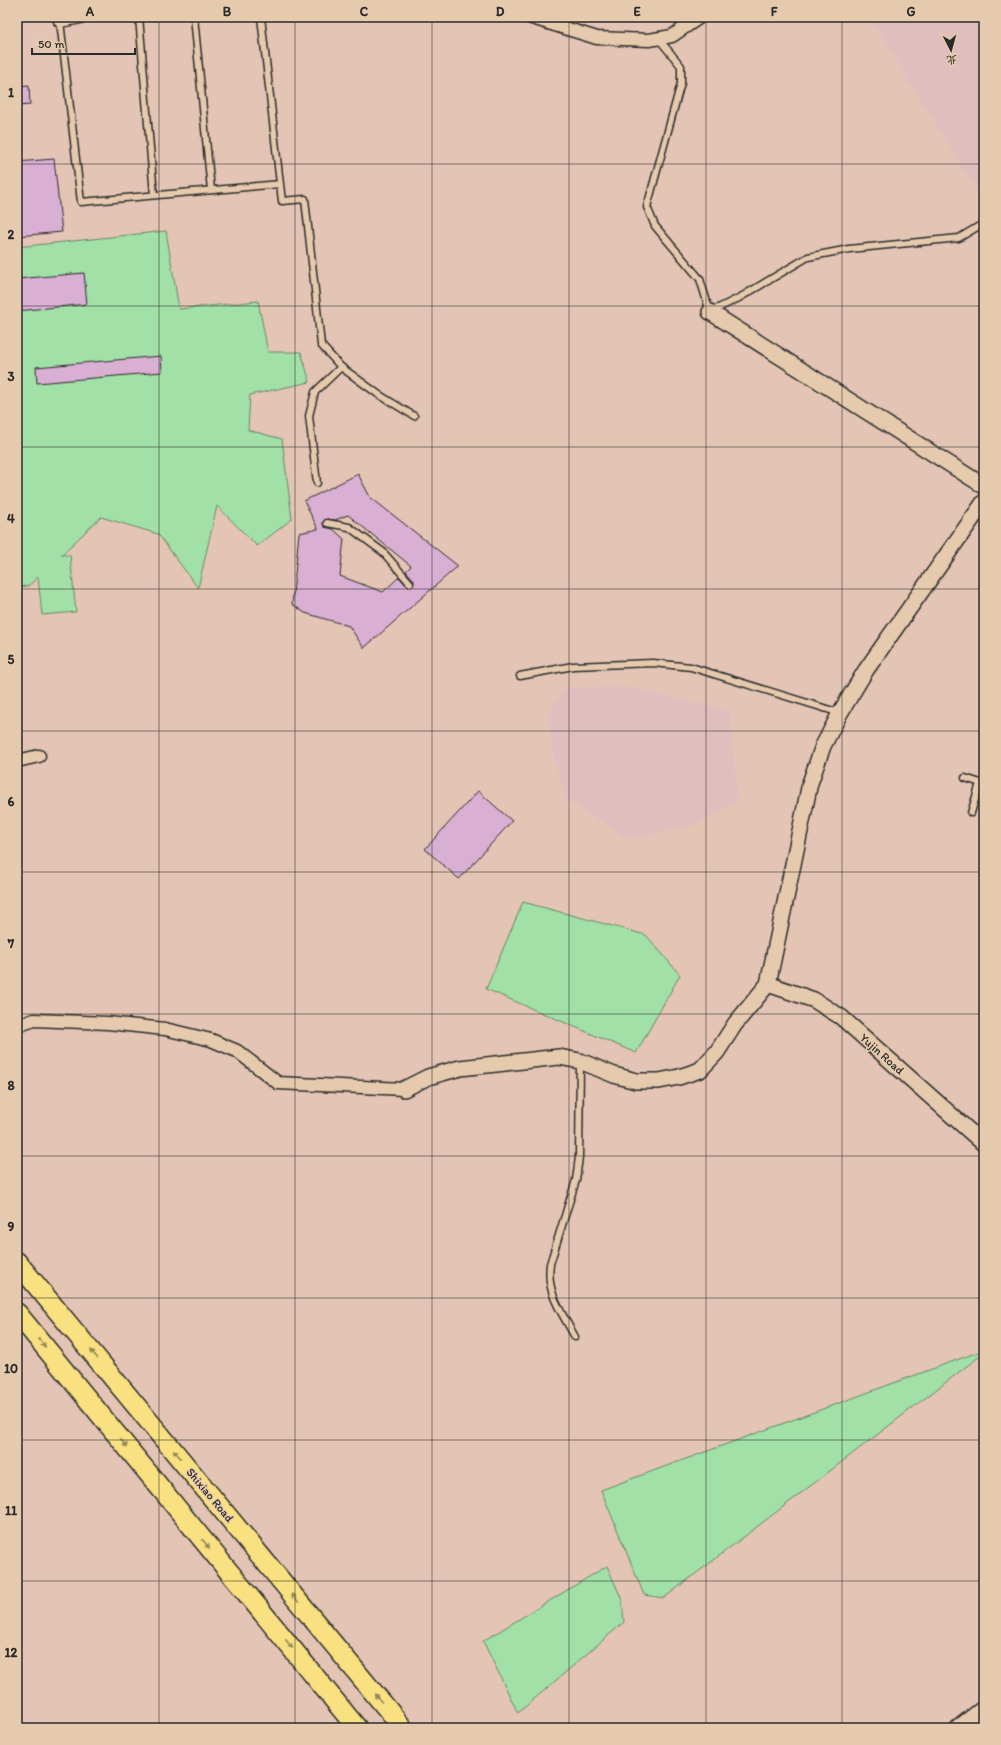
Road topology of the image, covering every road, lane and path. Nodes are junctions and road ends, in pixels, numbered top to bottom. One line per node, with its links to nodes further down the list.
1 (82, 17): 7 (street)
2 (139, 17): 11 (lane)
3 (194, 17): 10 (lane)
4 (261, 17): 9 (lane)
5 (528, 17): 8 (street)
6 (700, 17): 8 (street)
7 (60, 21): 11 (lane)
8 (658, 38): 13 (lane)
9 (280, 184): 10 (lane); 14 (lane)
10 (211, 190): 11 (lane)
11 (154, 195)
12 (984, 223): 13 (lane)
13 (710, 312): 17 (street)
14 (341, 367): 15 (lane); 16 (lane)
15 (414, 416)
16 (317, 483)
17 (984, 486)
18 (984, 502): 22 (street)
19 (327, 523): 20 (lane)
20 (410, 583)
21 (520, 676): 22 (lane)
22 (840, 713): 28 (street)
23 (39, 756): 24 (street)
24 (17, 761)
25 (965, 778): 26 (lane)
26 (982, 783): 27 (lane)
27 (971, 813)
28 (768, 984): 30 (street); 32 (street, Yujin Road)
29 (17, 1026): 31 (street)
30 (580, 1061): 31 (street); 35 (lane)
31 (404, 1089)
32 (984, 1144)
33 (17, 1262): 38 (main road, Shixiao Road, one-way to 33)
34 (17, 1313): 37 (main road, one-way to 37)
35 (575, 1337)
36 (984, 1708): 39 (street)
37 (357, 1728)
38 (403, 1728)
39 (958, 1728)

